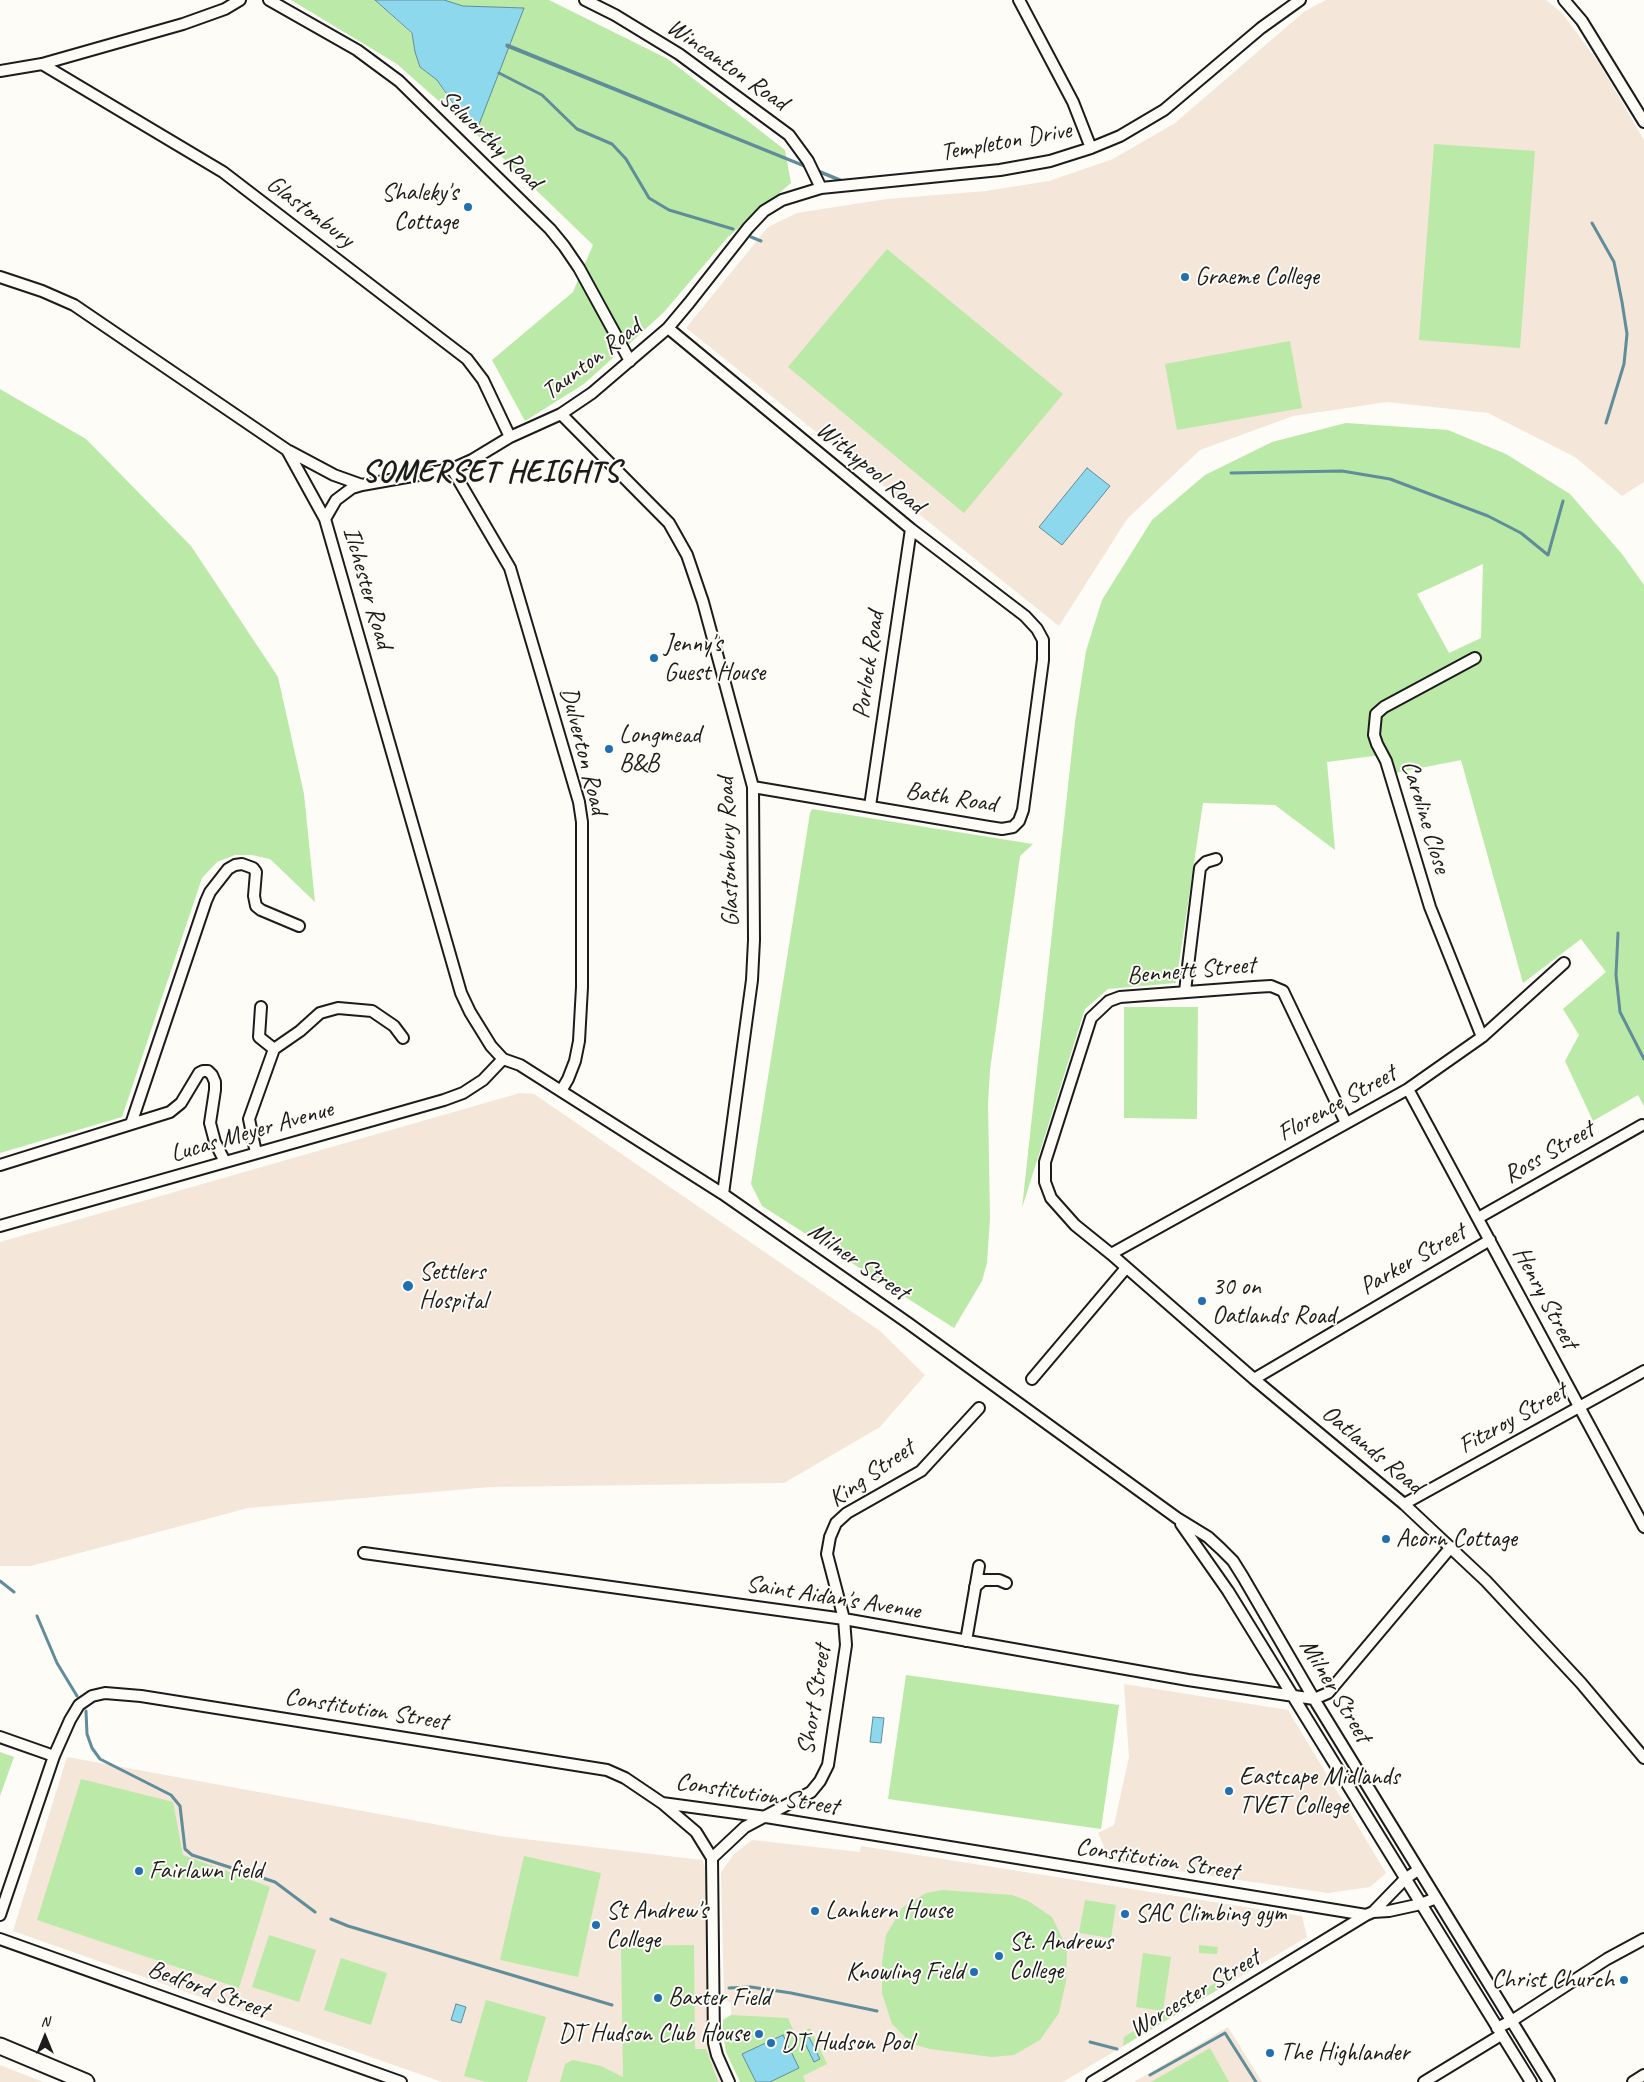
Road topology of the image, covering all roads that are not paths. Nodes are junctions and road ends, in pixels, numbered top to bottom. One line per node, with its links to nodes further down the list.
1 (240, 0): 7 (street)
2 (269, 0): 14 (street, Selworthy Road)
3 (586, 0): 11 (street, Wincanton Road)
4 (1019, 0): 10 (street)
5 (1300, 0): 10 (street, Templeton Drive)
6 (1567, 1): 9 (street)
7 (42, 64): 8 (street); 16 (street, Glastonbury)
8 (0, 71)
9 (1644, 122)
10 (1091, 148): 11 (street, Templeton Drive)
11 (821, 188): 13 (street, Taunton Road)
12 (0, 277): 17 (street, Ilchester Road)
13 (668, 328): 14 (street, Taunton Road); 21 (street, Withypool Road)
14 (630, 361): 15 (street, Taunton Road)
15 (561, 414): 16 (street, Taunton Road); 24 (street, Glastonbury Road)
16 (510, 437): 18 (street, Taunton Road)
17 (287, 450): 19 (street); 20 (street, Ilchester Road)
18 (452, 468): 19 (street, Taunton Road); 36 (street, Dulverton Road)
19 (362, 485): 20 (street, Taunton Road)
20 (325, 519): 34 (street, Ilchester Road)
21 (910, 529): 22 (street, Withypool Road); 25 (street, Porlock Road)
22 (1043, 640): 25 (street, Bath Road)
23 (1475, 658): 31 (street, Caroline Close)
24 (753, 787): 25 (street, Bath Road); 43 (street, Glastonbury Road)
25 (870, 806)
26 (1216, 859): 29 (street)
27 (299, 926): 38 (street)
28 (1564, 963): 31 (street, Florence Street)
29 (1185, 991): 37 (street, Bennett Street); 44 (street, Bennett Street)
30 (261, 1007): 33 (street)
31 (1482, 1037): 35 (street, Florence Street)
32 (403, 1038): 33 (street)
33 (274, 1049): 40 (street)
34 (503, 1059): 36 (street, Milner Street); 40 (street, Lucas Meyer Avenue)
35 (1408, 1089): 37 (street, Florence Street); 45 (street, Henry Street)
36 (561, 1091): 43 (street, Milner Street)
37 (1346, 1123): 48 (street, Florence Street)
38 (132, 1124): 41 (street); 42 (street)
39 (1642, 1125): 45 (street, Ross Street)
40 (256, 1153): 41 (street, Lucas Meyer Avenue)
41 (225, 1162): 46 (street, Lucas Meyer Avenue)
42 (0, 1165)
43 (723, 1194): 56 (street, Milner Street)
44 (1051, 1198): 48 (street, Oatlands Road)
45 (1478, 1218): 47 (street, Henry Street)
46 (0, 1226)
47 (1490, 1240): 51 (street, Parker Street); 53 (street, Henry Street)
48 (1111, 1254): 49 (street, Oatlands Road)
49 (1126, 1268): 51 (street, Oatlands Road); 52 (street)
50 (1644, 1371): 53 (street, Fitzroy Street)
51 (1254, 1379): 55 (street, Oatlands Road)
52 (1032, 1380)
53 (1578, 1407): 55 (street, Fitzroy Street); 57 (street, Henry Street)
54 (979, 1408): 63 (street, King Street)
55 (1404, 1504): 58 (street, Oatlands Road)
56 (1176, 1518): 65 (street, Milner Street); 66 (street, Milner Street)
57 (1644, 1527)
58 (1451, 1547): 66 (street); 69 (street, Oatlands Road)
59 (364, 1553): 63 (street, Saint Aidan's Avenue)
60 (979, 1566): 62 (street)
61 (1006, 1582): 62 (street)
62 (975, 1587): 64 (street)
63 (844, 1619): 64 (street, Saint Aidan's Avenue); 71 (street, Short Street)
64 (966, 1641): 65 (street, Saint Aidan's Avenue)
65 (1294, 1697): 66 (street, Saint Aidan's Avenue); 74 (street, Milner Street)
66 (1314, 1699): 73 (street, Milner Street)
67 (0, 1737): 68 (street)
68 (54, 1756): 70 (street, Constitution Street); 78 (street)
69 (1644, 1758)
70 (662, 1803): 71 (street, Constitution Street); 72 (street)
71 (766, 1817): 72 (street, Short Street); 77 (street, Constitution Street)
72 (712, 1858): 87 (street)
73 (1418, 1870): 74 (street, Worcester Street); 75 (street, Milner Street)
74 (1406, 1879): 76 (street, Milner Street); 77 (street, Worcester Street)
75 (1436, 1898): 76 (street, Worcester Street); 81 (street, Milner Street)
76 (1421, 1904): 77 (street, Worcester Street); 82 (street, Milner Street)
77 (1369, 1914): 88 (street, Worcester Street)
78 (0, 1915)
79 (0, 1939): 86 (street, Bedford Street)
80 (1644, 1939): 81 (street)
81 (1513, 2020): 82 (street); 91 (street, Milner Street)
82 (1499, 2031): 89 (street); 90 (street, Milner Street)
83 (0, 2046): 85 (main road)
84 (1644, 2075): 92 (street)
85 (86, 2082)
86 (401, 2082)
87 (729, 2082)
88 (1092, 2082)
89 (1424, 2082)
90 (1530, 2082)
91 (1549, 2082)
92 (1633, 2082)

